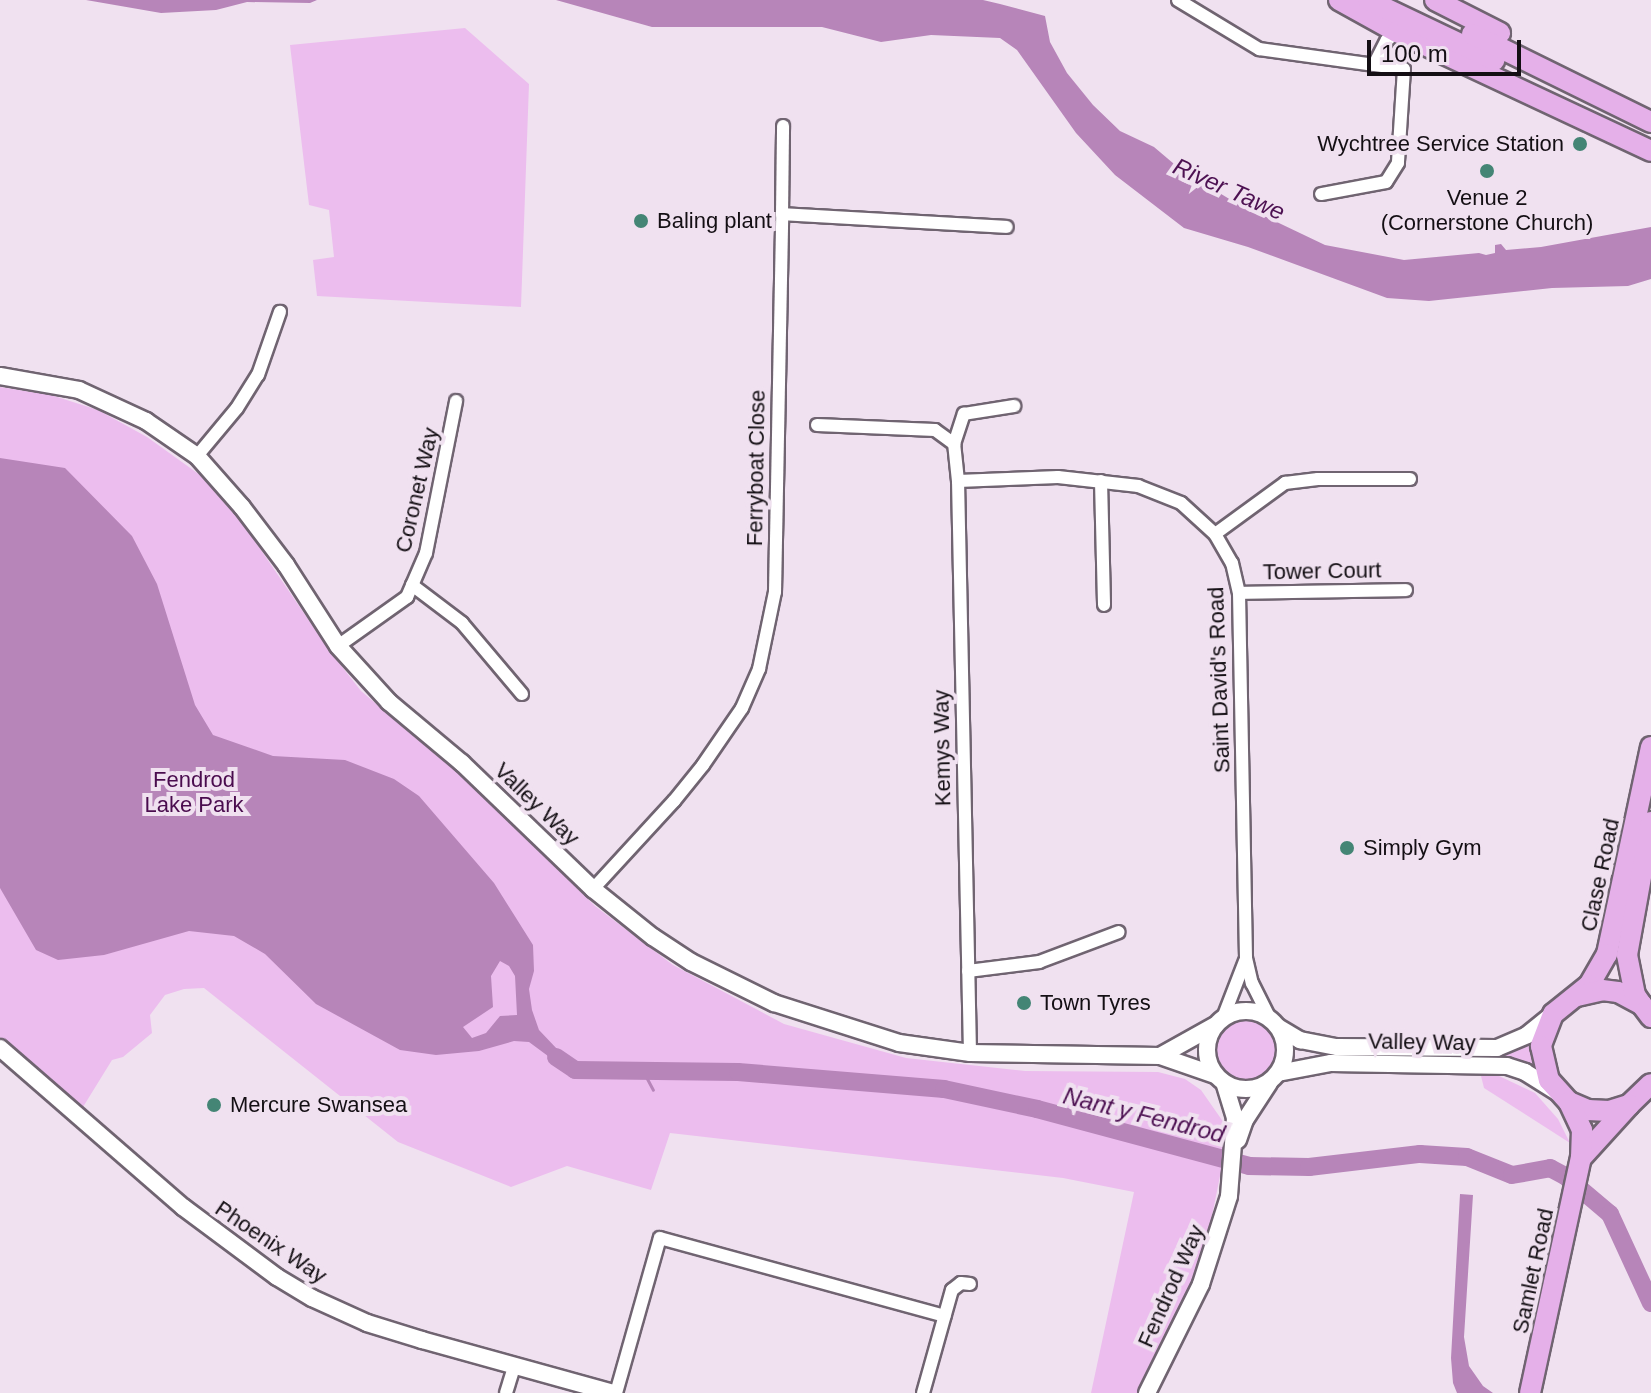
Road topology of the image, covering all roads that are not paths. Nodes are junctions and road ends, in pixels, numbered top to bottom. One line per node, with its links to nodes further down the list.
1 (1178, 0): 7 (street)
2 (1339, 0): 6 (main road)
3 (1368, 0): 11 (main road)
4 (1399, 0): 9 (main road)
5 (1435, 0): 8 (main road)
6 (1397, 32): 7 (street); 12 (main road)
7 (1374, 65): 13 (street)
8 (1651, 108)
9 (1651, 122)
10 (783, 126): 14 (street, Ferryboat Close)
11 (1651, 136)
12 (1651, 151)
13 (1321, 194)
14 (782, 214): 15 (street); 35 (street, Ferryboat Close)
15 (1007, 227)
16 (280, 312): 22 (street)
17 (0, 376): 22 (street, Valley Way)
18 (456, 401): 27 (street, Coronet Way)
19 (1014, 406): 21 (street)
20 (817, 425): 21 (street)
21 (954, 444): 24 (street, Kemys Way)
22 (197, 456): 31 (street, Valley Way)
23 (1410, 479): 26 (street)
24 (958, 481): 25 (street, Saint David's Road); 38 (street, Kemys Way)
25 (1101, 481): 26 (street, Saint David's Road); 30 (street)
26 (1215, 534): 29 (street, Saint David's Road)
27 (412, 585): 31 (street, Coronet Way); 32 (street)
28 (1406, 590): 29 (street, Tower Court)
29 (1239, 593): 37 (street, Saint David's Road)
30 (1104, 605)
31 (338, 646): 35 (street, Valley Way)
32 (522, 694)
33 (1651, 747): 39 (main road, Clase Road)
34 (1651, 822): 40 (main road, Clase Road)
35 (593, 889): 45 (street, Valley Way)
36 (1119, 932): 38 (street)
37 (1246, 958): 42 (street, Saint David's Road); 43 (street, Saint David's Road)
38 (968, 971): 45 (street, Kemys Way)
39 (1570, 999): 40 (main road); 41 (main road, Clase Road)
40 (1646, 1011)
41 (1553, 1014): 43 (street, Valley Way); 50 (main road)
42 (1219, 1022): 43 (street); 46 (street, Valley Way); 48 (street)
43 (1274, 1023): 47 (street)
44 (0, 1048): 55 (street, Phoenix Way)
45 (970, 1053): 46 (street, Valley Way)
46 (1160, 1056): 48 (street, Valley Way)
47 (1274, 1077): 48 (street); 50 (street, Valley Way); 51 (street, Fendrod Way)
48 (1220, 1079): 51 (street, Fendrod Way)
49 (1643, 1093): 50 (main road); 52 (main road)
50 (1564, 1098): 52 (main road)
51 (1235, 1147): 59 (street, Fendrod Way)
52 (1580, 1164): 60 (main road, Samlet Road)
53 (970, 1284): 54 (street)
54 (945, 1316): 57 (street); 58 (street)
55 (514, 1367): 56 (street); 57 (street, Phoenix Way)
56 (506, 1393)
57 (615, 1393)
58 (923, 1393)
59 (1147, 1393)
60 (1530, 1393)

